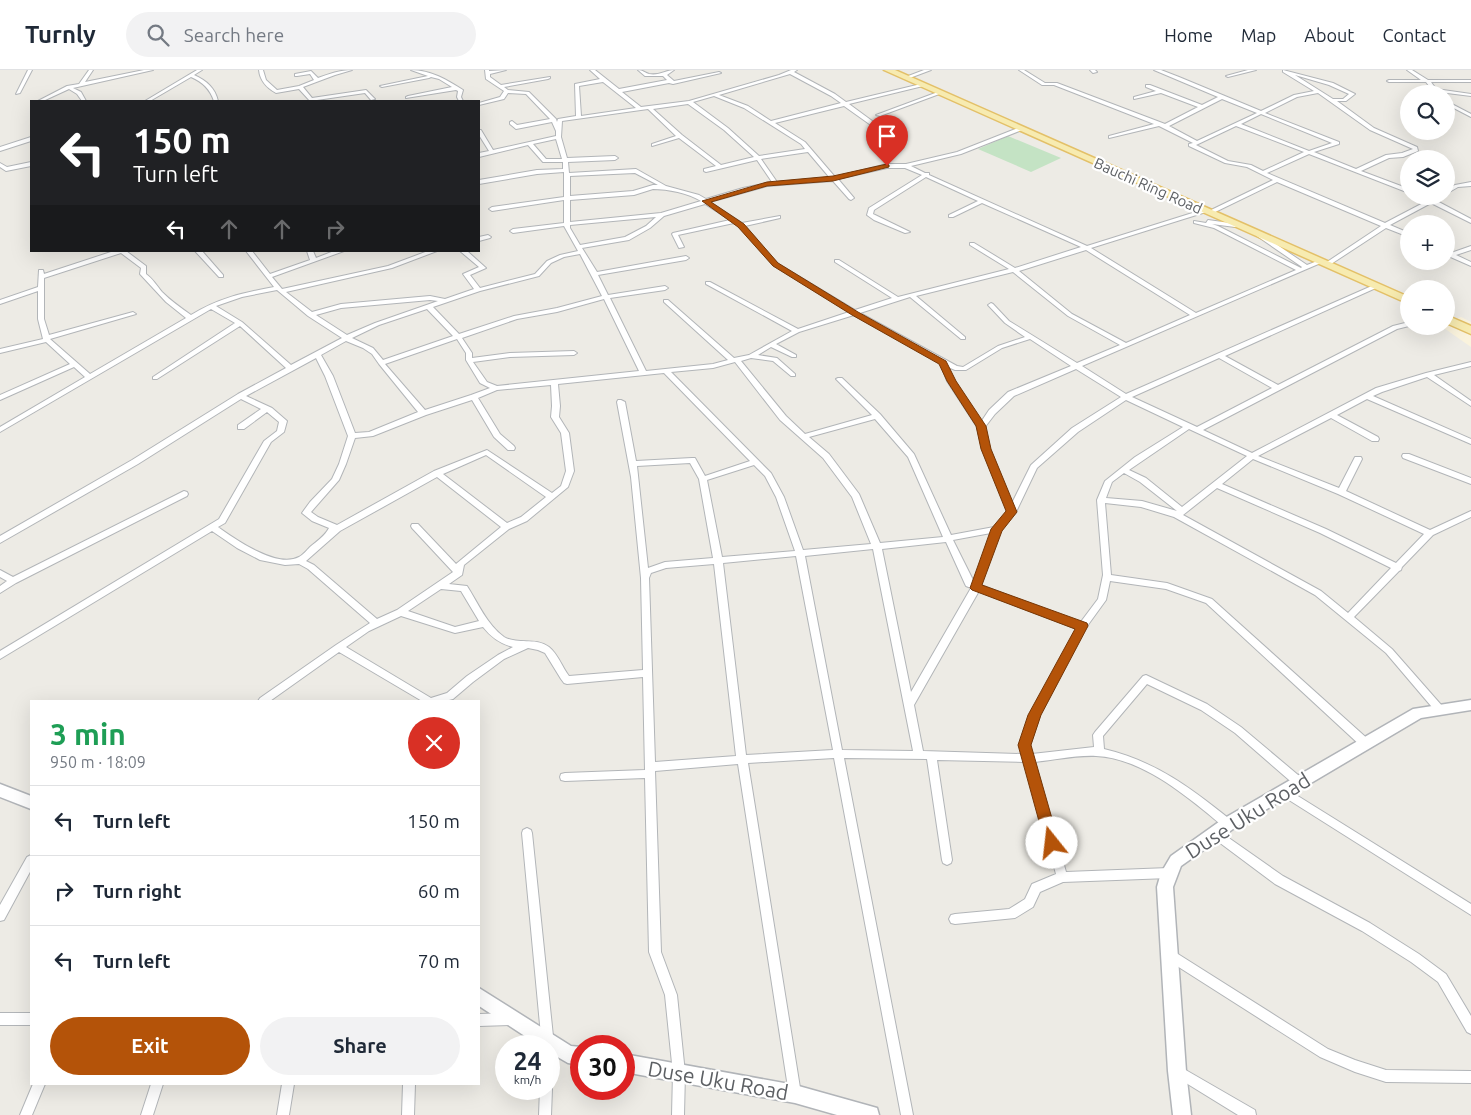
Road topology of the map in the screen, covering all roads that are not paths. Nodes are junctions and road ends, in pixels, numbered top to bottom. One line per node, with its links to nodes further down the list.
1 (30, 70): 54 (street)
2 (91, 70): 40 (street)
3 (150, 70): 40 (street)
4 (200, 70): 27 (street)
5 (261, 70): 48 (street)
6 (350, 70): 34 (street)
7 (413, 70): 28 (street)
8 (504, 70): 21 (street)
9 (592, 70): 35 (street)
10 (640, 70): 26 (street)
11 (672, 70): 26 (street)
12 (774, 70): 29 (street)
13 (888, 70): 32 (main road, Bauchi Ring Road)
14 (929, 70): 32 (street)
15 (1021, 70): 85 (street)
16 (1156, 70): 60 (street)
17 (1254, 70): 30 (street)
18 (1284, 70): 24 (street); 53 (street)
19 (1303, 70): 24 (street)
20 (1408, 70): 36 (street)
21 (488, 71): 44 (street)
22 (792, 71): 29 (street); 72 (street)
23 (719, 73): 37 (street)
24 (1295, 74): 70 (street)
25 (297, 75): 34 (street)
26 (664, 75): 37 (street)
27 (192, 76): 65 (street); 66 (street)
28 (432, 76): 43 (street); 49 (street)
29 (781, 76): 57 (street)
30 (1228, 76)
31 (548, 78): 44 (street)
32 (905, 78): 41 (main road, Bauchi Ring Road)
33 (569, 79): 45 (street)
34 (317, 80): 48 (street)
35 (604, 80): 45 (street); 51 (street)
36 (1426, 80): 38 (street); 39 (street); 42 (street)
37 (670, 81): 51 (street)
38 (1390, 81)
39 (1471, 81)
40 (81, 84): 47 (street)
41 (922, 84): 55 (main road, Bauchi Ring Road); 72 (street)
42 (1430, 85)
43 (382, 86)
44 (501, 86): 50 (street)
45 (577, 86): 81 (street)
46 (1148, 86): 52 (street)
47 (69, 87): 63 (street); 64 (street)
48 (300, 87): 67 (street)
49 (456, 88): 59 (street); 69 (street)
50 (507, 91): 73 (street); 82 (street)
51 (618, 91): 77 (street)
52 (1161, 91): 61 (street); 75 (street)
53 (1317, 92): 70 (street); 78 (street)
54 (18, 93)
55 (940, 93): 79 (street); 88 (main road, Bauchi Ring Road)
56 (1455, 94): 58 (street)
57 (715, 95): 71 (street); 84 (street)
58 (1471, 95)
59 (408, 97)
60 (1223, 97): 75 (street); 78 (street)
61 (1136, 98)
62 (373, 99): 68 (street)
63 (42, 100)
64 (83, 100)
65 (149, 100)
66 (216, 100)
67 (311, 100)
68 (317, 100)
69 (460, 100)
70 (1332, 100): 110 (street)
71 (689, 102): 74 (street); 103 (street)
72 (843, 103): 84 (street); 87 (street)
73 (480, 104)
74 (648, 107): 77 (street); 90 (street)
75 (1202, 107): 85 (street)
76 (1455, 107): 80 (street)
77 (640, 109): 81 (street)
78 (1261, 112): 86 (street); 100 (street)
79 (878, 115)
80 (1471, 116)
81 (579, 117): 89 (street)
82 (554, 120): 83 (street); 89 (street)
83 (512, 122)
84 (772, 122): 98 (street)
85 (1162, 125): 91 (street); 94 (street)
86 (1238, 125): 94 (street); 100 (street)
87 (876, 127)
88 (1020, 129): 107 (street); 129 (main road, Bauchi Ring Road)
89 (558, 134): 95 (street); 104 (street)
90 (680, 136): 96 (street); 108 (street)
91 (1111, 137)
92 (481, 138): 99 (street)
93 (30, 139): 97 (street)
94 (1197, 143): 112 (street)
95 (530, 144): 99 (street); 104 (street)
96 (654, 145)
97 (0, 149)
98 (808, 150): 103 (street); 114 (street)
99 (492, 152): 101 (street)
100 (1311, 152): 110 (street); 112 (street)
101 (480, 155)
102 (615, 158): 104 (street)
103 (758, 158): 108 (street); 117 (street)
104 (566, 160): 111 (street)
105 (30, 164): 106 (street)
106 (0, 165)
107 (906, 166): 113 (street); 114 (street)
108 (720, 167): 109 (street)
109 (706, 170)
110 (1358, 170): 120 (street)
111 (567, 172): 116 (street); 119 (street); 122 (street)
112 (1263, 173): 115 (street)
113 (927, 174): 125 (street); 142 (street)
114 (833, 178): 117 (street); 123 (street)
115 (1277, 180): 129 (street); 138 (street)
116 (480, 182)
117 (775, 183): 124 (street)
118 (1471, 184): 121 (street)
119 (663, 186): 122 (street); 124 (street)
120 (1400, 187)
121 (1455, 187)
122 (569, 198): 128 (street); 137 (street)
123 (851, 198)
124 (705, 201): 130 (street); 136 (street)
125 (981, 201): 131 (street); 148 (street)
126 (1422, 205): 138 (street)
127 (1439, 205): 133 (street)
128 (492, 209)
129 (1206, 212): 134 (street); 139 (main road, Bauchi Ring Road)
130 (662, 214): 137 (street); 150 (street)
131 (951, 216)
132 (778, 217): 136 (street)
133 (1471, 220)
134 (1173, 221): 135 (street); 148 (street)
135 (1196, 222): 139 (street); 166 (street)
136 (738, 223): 147 (street); 187 (street)
137 (567, 224): 140 (street); 150 (street)
138 (1386, 224): 141 (street); 164 (street)
139 (1235, 225): 143 (main road, Bauchi Ring Road)
140 (513, 231)
141 (1400, 231)
142 (907, 232)
143 (1259, 235): 164 (main road, Bauchi Ring Road); 166 (street)
144 (488, 237): 145 (street)
145 (480, 239)
146 (972, 244): 167 (street)
147 (681, 247)
148 (1087, 248): 167 (street); 190 (street)
149 (1471, 248): 159 (street)
150 (580, 249): 168 (street); 176 (street)
151 (118, 252): 173 (street)
152 (123, 252): 191 (street)
153 (199, 252): 169 (street)
154 (250, 252): 170 (street)
155 (310, 252): 162 (street)
156 (338, 252): 162 (street)
157 (431, 252): 175 (street)
158 (464, 252): 176 (street)
159 (1455, 252)
160 (1455, 257): 165 (street)
161 (686, 258): 168 (street)
162 (314, 261): 170 (street)
163 (837, 261): 180 (street)
164 (1323, 263): 166 (street); 172 (main road, Bauchi Ring Road)
165 (1471, 264)
166 (1304, 269): 190 (street)
167 (1014, 270): 177 (street); 203 (street)
168 (595, 274): 178 (street)
169 (221, 276)
170 (269, 276): 175 (street)
171 (708, 283): 196 (street)
172 (1376, 286): 179 (main road, Bauchi Ring Road); 209 (street)
173 (41, 288): 183 (street); 201 (street)
174 (665, 288): 178 (street)
175 (280, 290): 185 (street); 189 (street)
176 (478, 290): 181 (street)
177 (911, 295): 180 (street); 200 (street)
178 (605, 297): 199 (street); 219 (street)
179 (1400, 297)
180 (897, 299): 187 (street)
181 (446, 300): 186 (street); 189 (street)
182 (666, 301): 211 (street)
183 (0, 302)
184 (991, 305): 197 (street)
185 (211, 306): 191 (street); 193 (street)
186 (428, 306): 198 (street); 199 (street)
187 (855, 313): 196 (street); 213 (street)
188 (133, 314): 201 (street)
189 (310, 314): 198 (street)
190 (1195, 315): 203 (street)
191 (191, 318): 222 (street)
192 (1455, 322): 195 (main road)
193 (240, 323): 217 (street); 223 (street)
194 (1400, 326): 226 (street)
195 (1468, 327)
196 (797, 331): 202 (street)
197 (1031, 337): 213 (street); 216 (street)
198 (346, 338): 206 (street); 212 (street)
199 (457, 338): 210 (street); 212 (street)
200 (963, 338)
201 (47, 339): 204 (street); 214 (street)
202 (770, 344): 207 (street); 208 (street)
203 (1125, 345): 216 (street)
204 (0, 351)
205 (574, 353): 210 (street)
206 (317, 354): 217 (street); 243 (street)
207 (751, 356): 211 (street); 221 (street)
208 (794, 356)
209 (1220, 356): 226 (street); 231 (street)
210 (469, 360): 227 (street)
211 (734, 360): 218 (street); 244 (street)
212 (381, 363): 236 (street)
213 (942, 363): 239 (street)
214 (75, 364): 222 (street); 232 (street)
215 (1471, 364): 220 (street)
216 (1078, 366): 231 (street); 239 (street)
217 (291, 368): 228 (street)
218 (666, 371): 219 (street); 251 (street)
219 (644, 374): 225 (street)
220 (1428, 374): 229 (street); 234 (street)
221 (793, 375)
222 (89, 377): 242 (street)
223 (155, 378)
224 (840, 379): 238 (street)
225 (554, 382): 227 (street); 260 (street)
226 (1276, 387): 241 (street)
227 (496, 388): 230 (street)
228 (241, 396): 235 (street); 272 (street)
229 (1367, 396): 237 (street); 246 (street)
230 (474, 397): 236 (street); 247 (street)
231 (1126, 397): 241 (street); 262 (street)
232 (0, 398)
233 (621, 402): 252 (street)
234 (1471, 404)
235 (266, 409): 240 (street); 266 (street)
236 (423, 412): 243 (street)
237 (1332, 415): 245 (street); 248 (street)
238 (877, 416): 244 (street); 271 (street)
239 (981, 426): 262 (street)
240 (241, 427)
241 (1193, 428): 248 (street); 253 (street)
242 (0, 430)
243 (352, 436): 270 (street)
244 (805, 436): 273 (street)
245 (1375, 439)
246 (1471, 442)
247 (512, 448)
248 (1252, 456): 257 (street); 258 (street)
249 (1406, 456): 256 (street)
250 (1358, 459): 258 (street)
251 (755, 462): 255 (street); 274 (street)
252 (632, 464): 255 (street); 281 (street)
253 (1124, 470): 261 (street); 263 (street)
254 (437, 473): 260 (street); 267 (street); 270 (street)
255 (703, 480): 275 (street)
256 (1471, 481)
257 (1216, 484): 263 (street); 277 (street)
258 (1341, 492): 269 (street)
259 (184, 494): 282 (street)
260 (552, 497): 267 (street)
261 (1101, 500): 263 (street); 280 (street)
262 (1012, 512): 268 (street)
263 (1180, 513): 287 (street)
264 (1471, 514): 269 (street)
265 (415, 526): 278 (street)
266 (212, 527): 276 (street); 293 (street)
267 (506, 527): 278 (street)
268 (997, 529): 271 (street); 284 (street)
269 (1430, 533): 277 (street)
270 (328, 538): 276 (street)
271 (949, 539): 273 (street); 284 (street)
272 (0, 540)
273 (876, 546): 274 (street); 298 (street)
274 (800, 553): 275 (street); 303 (street)
275 (718, 560): 281 (street); 307 (street)
276 (300, 561): 289 (street)
277 (1398, 568): 287 (street)
278 (459, 572): 283 (street)
279 (0, 573): 282 (street)
280 (1106, 577): 290 (street); 301 (street)
281 (645, 578): 294 (street)
282 (13, 581): 285 (street)
283 (442, 586): 286 (street); 288 (street)
284 (976, 588): 290 (street); 298 (street)
285 (0, 590)
286 (400, 612): 288 (street); 289 (street)
287 (1349, 617): 300 (street)
288 (484, 623): 291 (street)
289 (377, 624): 292 (street)
290 (1082, 626): 306 (street)
291 (525, 646): 294 (street); 297 (street)
292 (339, 647): 295 (street); 296 (street)
293 (0, 656)
294 (648, 673): 308 (street)
295 (264, 700)
296 (429, 700)
297 (435, 700)
298 (909, 705): 304 (street)
299 (1470, 707): 300 (street, Duse Uku Road)
300 (1440, 710): 301 (street, Duse Uku Road)
301 (1366, 744): 310 (street, Duse Uku Road)
302 (1099, 752): 306 (street); 310 (street); 314 (street)
303 (837, 754): 304 (street); 307 (street); 349 (street)
304 (919, 754): 305 (street)
305 (931, 755): 306 (street); 316 (street)
306 (1029, 758): 319 (street)
307 (742, 760): 308 (street); 340 (street)
308 (650, 771): 309 (street); 334 (street)
309 (565, 777)
310 (1300, 783): 312 (street, Duse Uku Road)
311 (0, 790): 313 (street)
312 (1285, 792): 314 (street, Duse Uku Road); 320 (street)
313 (30, 803)
314 (1222, 829): 318 (street, Duse Uku Road); 329 (street)
315 (527, 833): 331 (street)
316 (948, 860)
317 (30, 862): 321 (street)
318 (1169, 873): 319 (street); 323 (street, Duse Uku Road)
319 (1062, 877): 322 (street)
320 (1471, 910)
321 (0, 916)
322 (955, 919)
323 (1170, 954): 333 (street, Duse Uku Road); 335 (street)
324 (480, 997): 327 (street)
325 (0, 1019): 326 (street)
326 (30, 1019)
327 (512, 1019): 328 (street); 330 (street)
328 (480, 1020)
329 (1471, 1028)
330 (536, 1035)
331 (547, 1035)
332 (635, 1066): 334 (street, Duse Uku Road)
333 (1177, 1071): 350 (street, Duse Uku Road); 351 (street)
334 (679, 1073): 340 (street, Duse Uku Road); 347 (street)
335 (1471, 1077)
336 (39, 1085): 342 (street)
337 (157, 1085): 343 (street)
338 (288, 1085): 344 (street)
339 (409, 1085): 345 (street)
340 (795, 1094): 348 (street, Duse Uku Road)
341 (546, 1100): 346 (street)
342 (26, 1115)
343 (146, 1115)
344 (283, 1115)
345 (408, 1115)
346 (545, 1115)
347 (678, 1115)
348 (870, 1115)
349 (907, 1115)
350 (1182, 1115)
351 (1250, 1115)

